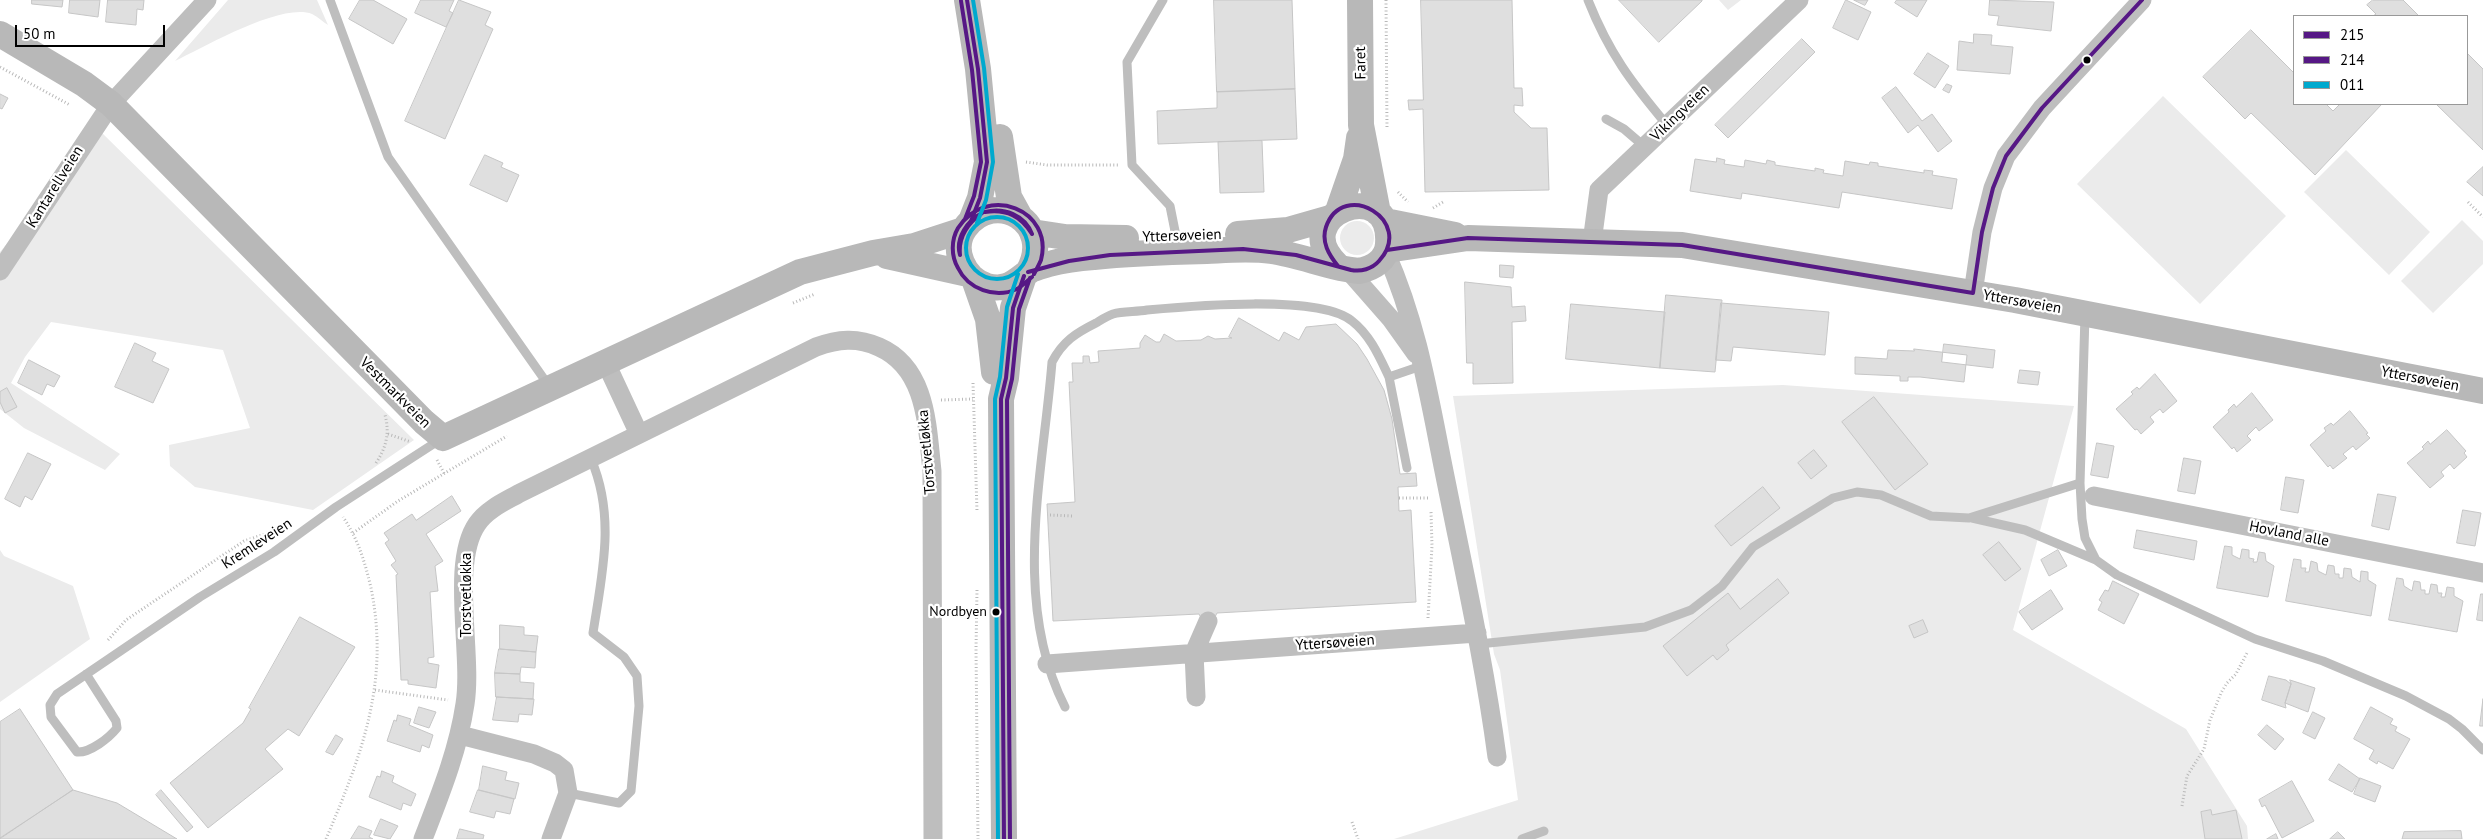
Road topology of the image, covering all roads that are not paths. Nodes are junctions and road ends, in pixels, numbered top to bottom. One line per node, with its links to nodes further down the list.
1 (208, 0): 11 (street, Kantarellveien)
2 (330, 0): 34 (lane)
3 (967, 0): 18 (main road)
4 (979, 0): 19 (main road)
5 (1162, 0): 20 (lane)
6 (1360, 0): 13 (main road, Faret)
7 (1588, 0): 14 (lane)
8 (1799, 0): 14 (street, Vikingveien)
9 (2142, 0): 29 (street)
10 (0, 34): 11 (main road, Vestmarkveien)
11 (104, 113): 26 (street, Kantarellveien); 38 (main road, Vestmarkveien)
12 (1606, 119): 15 (lane)
13 (1362, 125): 16 (main road, Faret); 17 (main road, Faret)
14 (1667, 125): 15 (street, Vikingveien)
15 (1644, 147): 22 (street, Vikingveien)
16 (1334, 214): 17 (main road); 20 (main road, Yttersøveien); 25 (main road)
17 (1381, 217): 21 (main road, Yttersøveien); 23 (main road)
18 (967, 225): 19 (main road); 24 (main road, Vestmarkveien); 28 (main road)
19 (1026, 225): 20 (main road, Yttersøveien); 27 (main road)
20 (1176, 236)
21 (1468, 238): 22 (main road, Yttersøveien); 23 (main road, Yttersøveien)
22 (1592, 242): 29 (main road, Yttersøveien)
23 (1387, 252): 25 (main road); 32 (street)
24 (874, 253): 28 (main road, Vestmarkveien); 31 (main road, Vestmarkveien)
25 (1343, 268): 27 (main road, Yttersøveien); 32 (street)
26 (0, 271)
27 (1026, 274): 28 (main road); 36 (main road)
28 (971, 276): 36 (main road)
29 (1973, 293): 30 (main road, Yttersøveien)
30 (2085, 314): 35 (main road, Yttersøveien); 41 (lane)
31 (605, 361): 34 (main road, Vestmarkveien); 37 (street)
32 (1424, 365): 33 (lane); 47 (street)
33 (1389, 377): 40 (lane); 49 (lane)
34 (550, 387): 38 (main road, Vestmarkveien)
35 (2483, 391)
36 (1001, 399): 61 (main road)
37 (639, 434): 39 (street, Torstvetløkka); 60 (street, Torstvetløkka)
38 (443, 438): 50 (lane, Kremleveien)
39 (591, 459): 53 (street, Torstvetløkka); 56 (lane)
40 (1407, 468)
41 (2080, 483): 43 (lane); 44 (lane)
42 (2094, 496): 45 (street, Hovland alle)
43 (1969, 518): 44 (lane); 47 (lane)
44 (2096, 560): 54 (lane)
45 (2483, 573)
46 (1208, 621): 48 (street)
47 (1478, 638): 48 (street, Yttersøveien); 55 (street)
48 (1194, 653): 49 (street, Yttersøveien); 51 (street)
49 (1047, 664): 52 (lane)
50 (86, 674): 50 (lane, Kremleveien)
51 (1196, 697)
52 (1065, 707)
53 (460, 735): 56 (street); 58 (street, Torstvetløkka)
54 (2483, 750)
55 (1497, 757)
56 (568, 793): 59 (street)
57 (1544, 831): 62 (lane)
58 (424, 839)
59 (551, 839)
60 (933, 839)
61 (1004, 839)
62 (1522, 839)

